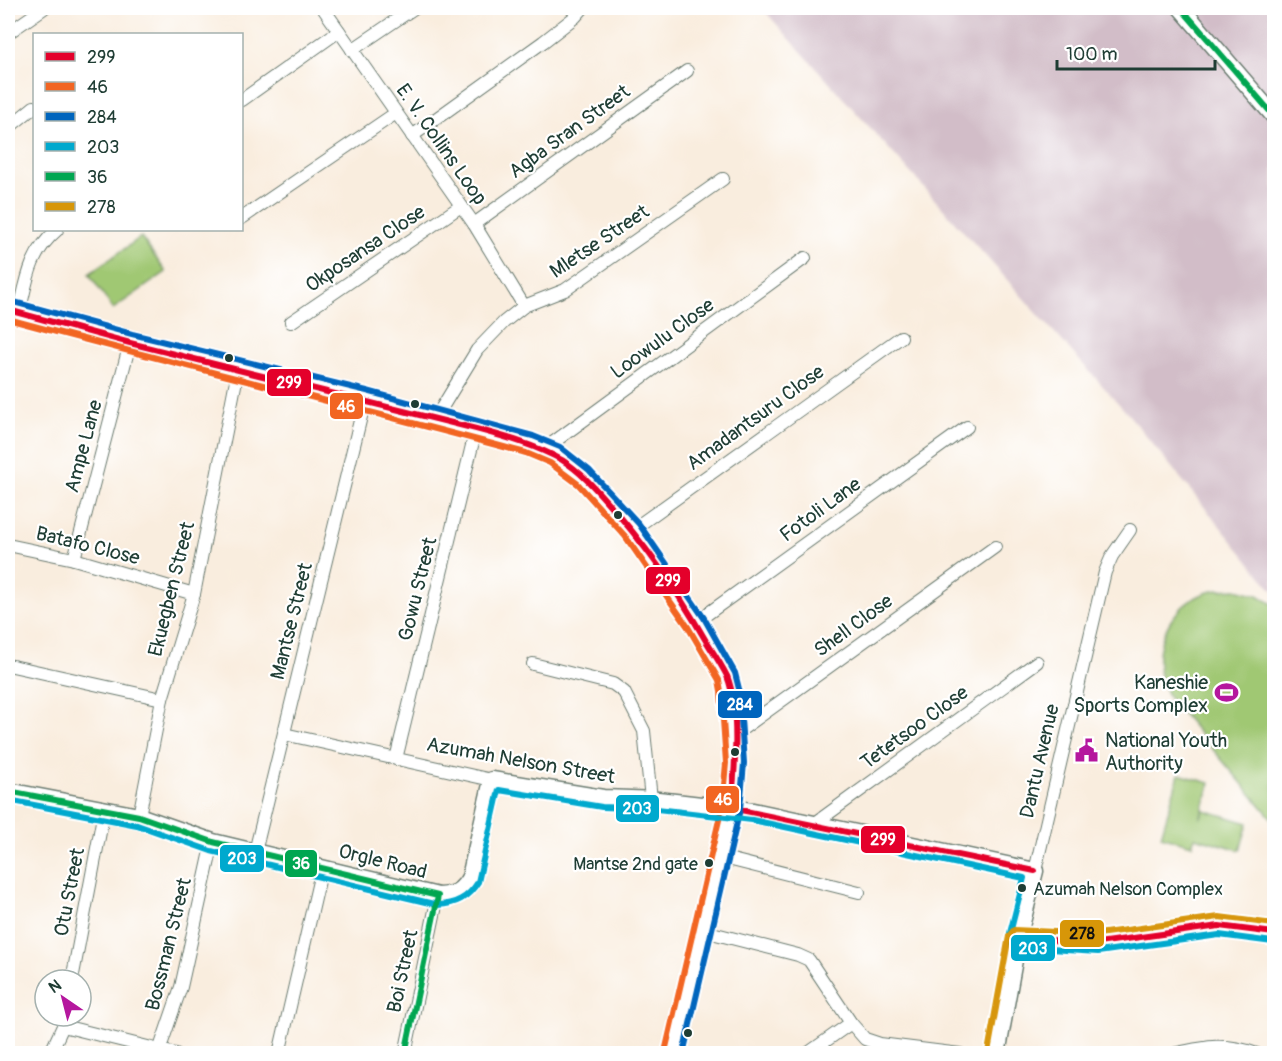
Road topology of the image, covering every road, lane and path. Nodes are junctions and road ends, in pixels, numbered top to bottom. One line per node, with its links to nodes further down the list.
1 (44, 8): 6 (street)
2 (323, 8): 7 (street, E. V. Collins Loop)
3 (414, 8): 9 (street)
4 (583, 8): 16 (street)
5 (1181, 8): 14 (street)
6 (27, 12): 8 (street)
7 (339, 31): 9 (street, E. V. Collins Loop); 11 (street)
8 (8, 33)
9 (352, 50): 13 (street, E. V. Collins Loop)
10 (687, 71): 20 (street, Agba Sran Street)
11 (243, 99)
12 (33, 109): 15 (street)
13 (396, 113): 16 (street, E. V. Collins Loop); 19 (street)
14 (1275, 116)
15 (8, 128)
16 (412, 136): 18 (street, E. V. Collins Loop)
17 (723, 179): 23 (street, Mletse Street)
18 (461, 207): 20 (street, E. V. Collins Loop); 25 (street, Okposansa Close)
19 (243, 217)
20 (474, 224): 23 (street, E. V. Collins Loop)
21 (56, 231): 24 (street)
22 (805, 258): 33 (street, Loowulu Close)
23 (524, 306): 30 (street, Mletse Street)
24 (13, 312): 27 (street)
25 (291, 322)
26 (901, 336): 34 (street, Amadantsuru Close)
27 (130, 344): 28 (street); 38 (street, Ampe Lane)
28 (238, 370): 29 (street); 39 (street, Ekuegben Street)
29 (365, 400): 30 (street); 45 (street, Mantse Street)
30 (435, 419): 32 (street)
31 (967, 427): 40 (street, Fotoli Lane)
32 (476, 429): 33 (street); 47 (street, Gowu Street)
33 (543, 450): 34 (street)
34 (632, 530): 40 (street)
35 (1130, 530): 59 (street, Dantu Avenue)
36 (8, 545): 38 (street, Batafo Close)
37 (995, 547): 46 (street, Shell Close)
38 (74, 559): 39 (street, Batafo Close)
39 (194, 594): 44 (street, Ekuegben Street)
40 (696, 622): 46 (street)
41 (1037, 662): 54 (street, Tetetsoo Close)
42 (533, 664): 50 (street)
43 (8, 665): 44 (street)
44 (162, 699): 53 (street, Ekuegben Street)
45 (284, 734): 47 (street, Azumah Nelson Street); 56 (street, Mantse Street)
46 (734, 735): 51 (street)
47 (396, 759): 48 (street, Azumah Nelson Street)
48 (492, 780): 50 (street, Azumah Nelson Street); 61 (street, Orgle Road)
49 (8, 790): 52 (street, Orgle Road)
50 (651, 799): 51 (street, Azumah Nelson Street)
51 (731, 808): 54 (street, Azumah Nelson Street); 57 (street)
52 (104, 811): 53 (street, Orgle Road); 65 (street, Otu Street)
53 (139, 816): 55 (street, Orgle Road)
54 (814, 824): 59 (street, Azumah Nelson Street)
55 (213, 842): 56 (street, Orgle Road); 69 (street, Bossman Street)
56 (255, 852): 58 (street, Orgle Road)
57 (720, 858): 60 (street); 62 (street)
58 (322, 868): 61 (street, Orgle Road); 72 (street)
59 (1035, 871): 64 (street, Dantu Avenue)
60 (859, 892)
61 (438, 896): 73 (street, Boi Street)
62 (704, 931): 66 (street); 74 (street)
63 (1275, 933): 64 (street)
64 (1018, 938): 77 (street, Dantu Avenue)
65 (74, 968)
66 (851, 1023): 75 (street); 76 (street)
67 (61, 1028): 70 (street)
68 (86, 1028): 69 (street)
69 (158, 1051): 71 (street)
70 (50, 1053)
71 (176, 1053)
72 (279, 1053)
73 (405, 1053)
74 (674, 1053)
75 (807, 1053)
76 (960, 1053)
77 (997, 1053)
78 (1173, 1053): 79 (street)
79 (1257, 1053)

